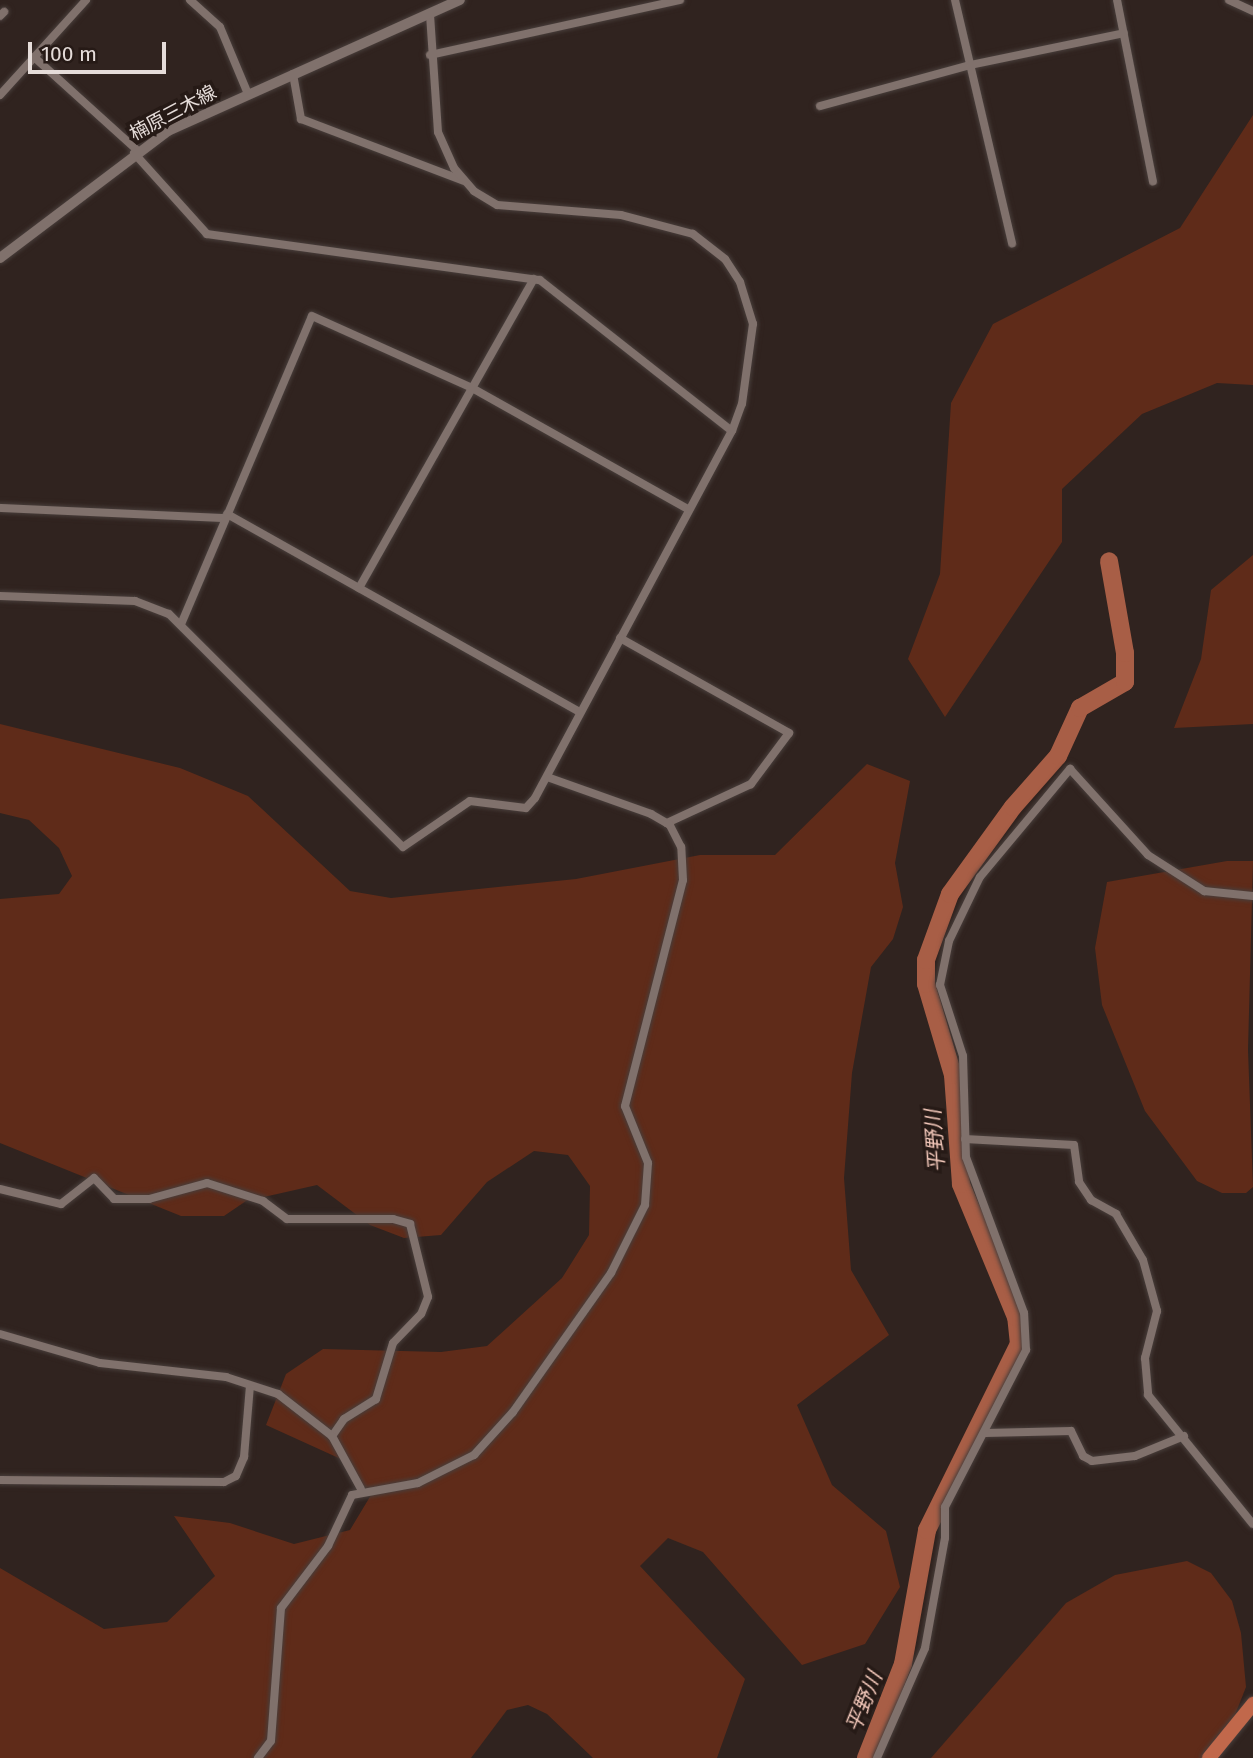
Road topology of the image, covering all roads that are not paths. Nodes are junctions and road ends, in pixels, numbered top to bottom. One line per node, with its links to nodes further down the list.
1 (86, 0): 12 (street)
2 (190, 0): 15 (street)
3 (460, 0): 9 (main road, 楠原三木線)
4 (680, 0): 11 (street)
5 (955, 0): 13 (street)
6 (1117, 0): 10 (street)
7 (1229, 0): 8 (street)
8 (1253, 11)
9 (430, 14): 11 (street); 14 (main road, 楠原三木線)
10 (1124, 33): 13 (street); 19 (street)
11 (430, 55): 20 (street)
12 (34, 57): 16 (street); 18 (street)
13 (970, 65): 17 (street); 21 (street)
14 (293, 74): 15 (main road, 楠原三木線); 20 (street)
15 (248, 94): 18 (main road, 楠原三木線)
16 (0, 96)
17 (820, 106)
18 (136, 152): 22 (main road, 楠原三木線); 23 (street)
19 (1153, 181)
20 (466, 182): 25 (street)
21 (1012, 243)
22 (0, 258)
23 (534, 279): 24 (street); 25 (street)
24 (472, 388): 27 (street); 28 (street); 29 (street)
25 (732, 431): 27 (street)
26 (0, 508): 28 (street)
27 (688, 509): 32 (street)
28 (225, 516): 29 (street); 31 (street)
29 (359, 588): 33 (street)
30 (0, 596): 31 (street)
31 (182, 622): 34 (street)
32 (620, 638): 33 (street); 35 (street)
33 (580, 712): 34 (street)
34 (547, 777): 35 (street)
35 (667, 823): 45 (street)
36 (1253, 896): 37 (street)
37 (965, 1139): 41 (street); 43 (street)
38 (0, 1189): 42 (street)
39 (0, 1334): 40 (street)
40 (250, 1386): 42 (street); 44 (street)
41 (985, 1433): 43 (street); 49 (street)
42 (332, 1436): 45 (street)
43 (1184, 1436): 46 (street)
44 (0, 1480)
45 (361, 1489): 48 (street)
46 (1253, 1524)
47 (1253, 1704): 50 (highway)
48 (258, 1758)
49 (877, 1758)
50 (1209, 1758)

